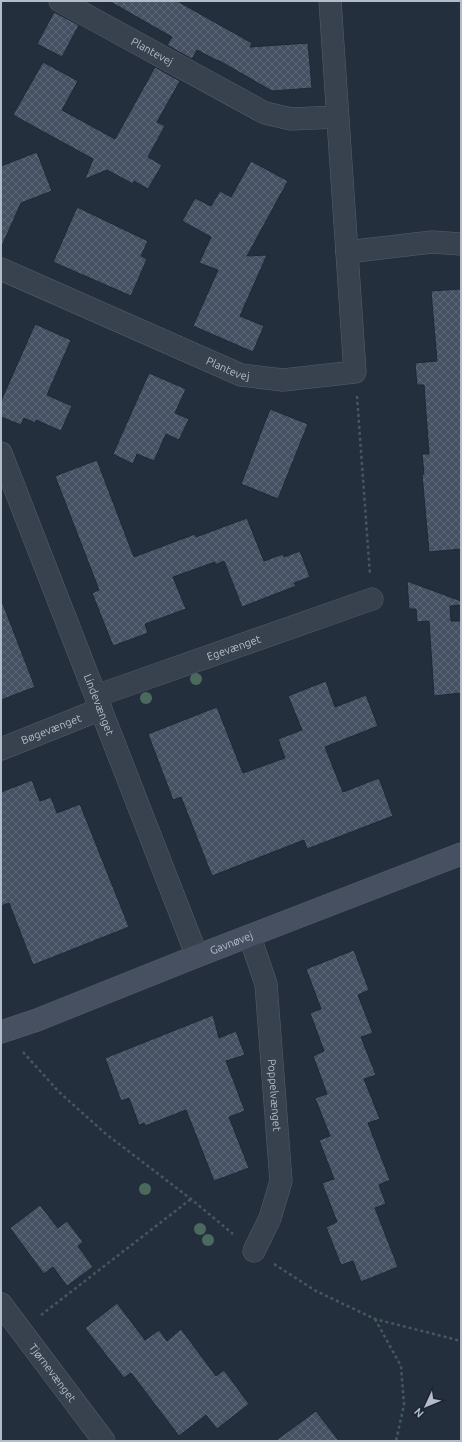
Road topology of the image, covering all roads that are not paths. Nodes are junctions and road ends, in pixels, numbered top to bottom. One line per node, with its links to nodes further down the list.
1 (60, 1): 3 (street, Plantevej)
2 (330, 1): 3 (street)
3 (337, 117): 5 (street)
4 (461, 244): 5 (street)
5 (347, 252): 6 (street, Plantevej)
6 (1, 269)
7 (1, 453): 9 (street, Lindevænget)
8 (372, 599): 9 (street, Egevænget)
9 (98, 702): 10 (street, Bøgevænget); 13 (street, Lindevænget)
10 (1, 749)
11 (461, 854): 12 (street, Gavnøvej)
12 (250, 937): 13 (street, Gavnøvej); 15 (street, Poppelvænget)
13 (197, 956): 14 (street, Gavnøvej)
14 (3, 1032)
15 (254, 1251)
16 (1, 1304): 17 (street, Tjørnevænget)
17 (104, 1441)

